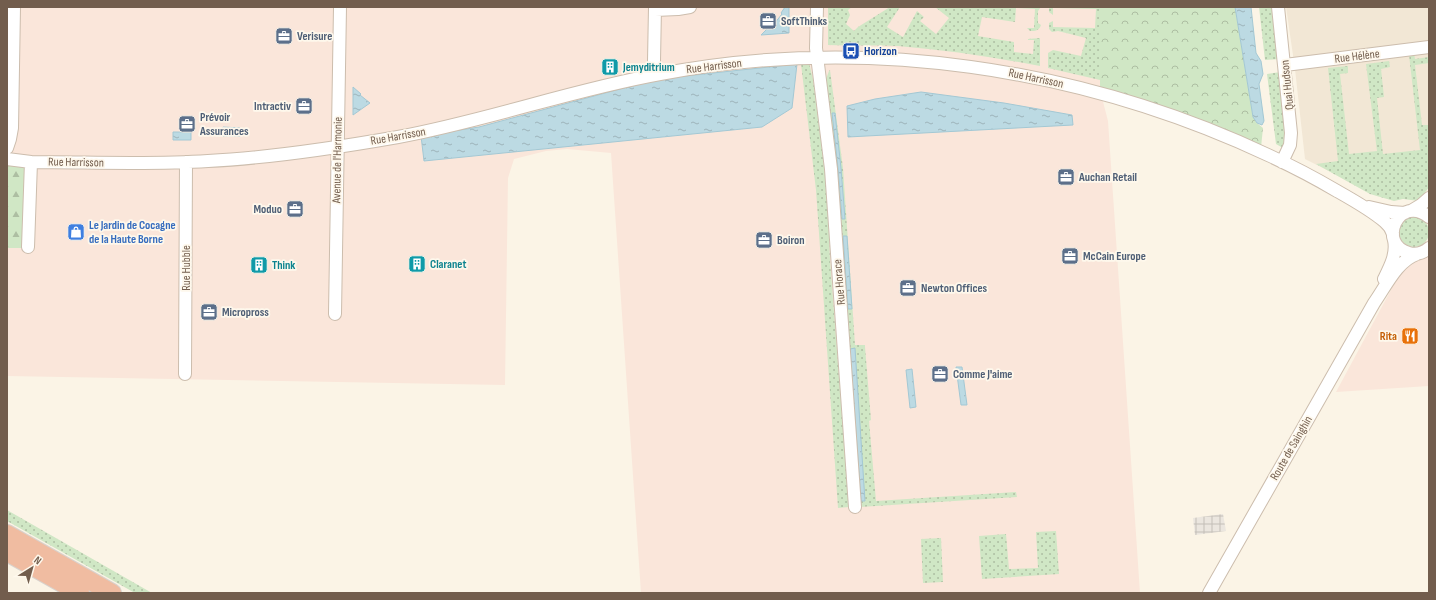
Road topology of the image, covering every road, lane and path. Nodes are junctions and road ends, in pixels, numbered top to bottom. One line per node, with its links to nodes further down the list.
1 (14, 7): 12 (street)
2 (340, 7): 11 (street, Avenue de l'Harmonie)
3 (690, 7): 6 (street)
4 (817, 7): 8 (street, Rue Horace)
5 (1278, 7): 9 (street, Quai Hudson)
6 (655, 8): 10 (street)
7 (1429, 48): 9 (street, Rue Hélène)
8 (817, 57): 10 (street, Rue Harrisson); 16 (street, Rue Harrisson); 27 (street, Rue Horace)
9 (1285, 65): 16 (street, Quai Hudson)
10 (655, 74): 11 (street, Rue Harrisson)
11 (338, 146): 15 (street, Rue Harrisson); 25 (street, Avenue de l'Harmonie)
12 (7, 148)
13 (7, 159): 14 (street, Rue Harrisson)
14 (31, 162): 15 (street, Rue Harrisson); 22 (street, Rue Harrisson)
15 (186, 162): 26 (street, Rue Hubble)
16 (1282, 162): 18 (street, Rue Harrisson)
17 (1429, 198): 19 (street)
18 (1356, 202): 19 (street, Rue Harrisson); 21 (street, Rue Harrisson)
19 (1408, 212): 20 (street, Rue Harrisson); 21 (street, Route de Sainghin)
20 (1429, 217)
21 (1393, 237): 23 (street, Rue Harrisson); 24 (street, Route de Sainghin)
22 (28, 247)
23 (1425, 251): 24 (street, Route de Sainghin)
24 (1374, 303): 32 (street, Route de Sainghin)
25 (335, 314)
26 (186, 374)
27 (854, 507)
28 (7, 534): 31 (highway)
29 (7, 552): 30 (highway)
30 (80, 593)
31 (112, 593)
32 (1209, 593)

